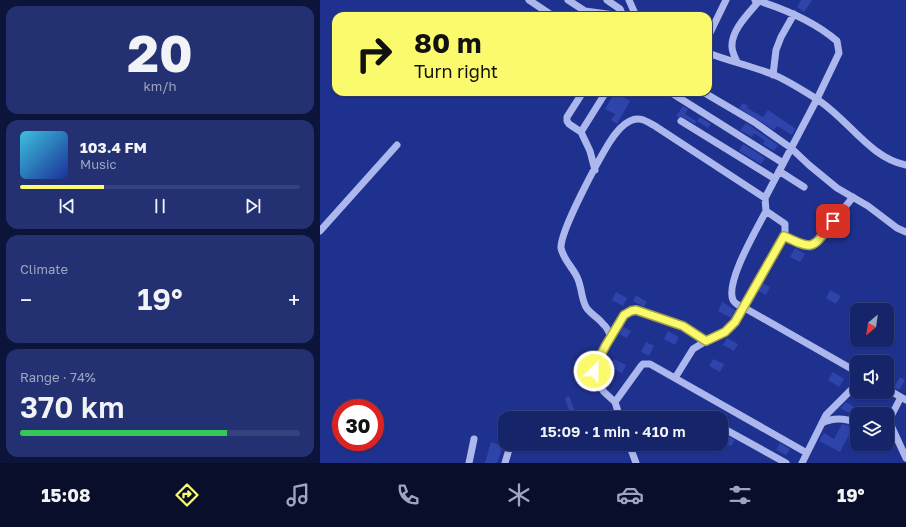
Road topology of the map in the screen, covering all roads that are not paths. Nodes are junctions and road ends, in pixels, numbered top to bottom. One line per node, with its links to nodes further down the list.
1 (529, 0): 7 (street)
2 (568, 0): 8 (street)
3 (607, 0): 9 (street)
4 (628, 0): 10 (street)
5 (726, 0): 12 (street)
6 (758, 0): 11 (street); 14 (street)
7 (547, 12)
8 (583, 12)
9 (621, 12)
10 (634, 12)
11 (794, 14): 15 (street); 20 (street)
12 (712, 29)
13 (712, 54): 14 (street)
14 (737, 62): 15 (street)
15 (773, 75): 20 (street)
16 (581, 96): 22 (street)
17 (604, 96): 22 (street)
18 (676, 96): 25 (street)
19 (710, 96): 24 (street)
20 (817, 99): 24 (street); 26 (street)
21 (681, 121): 29 (street)
22 (581, 132): 27 (street)
23 (397, 145): 34 (street)
24 (791, 148): 25 (street); 31 (street)
25 (783, 163): 28 (street)
26 (906, 165)
27 (595, 170): 32 (street); 38 (street)
28 (779, 171): 29 (street); 30 (street)
29 (775, 178): 32 (street)
30 (804, 187)
31 (853, 197): 35 (street); 36 (street)
32 (765, 198): 33 (street)
33 (766, 211): 36 (street); 37 (street)
34 (320, 231)
35 (906, 232)
36 (784, 236): 37 (street)
37 (743, 307): 39 (street); 40 (street)
38 (611, 337): 39 (street); 45 (street)
39 (706, 341): 41 (street)
40 (850, 368)
41 (675, 378): 45 (street); 55 (street)
42 (850, 390): 49 (street)
43 (894, 393): 44 (street)
44 (904, 398): 47 (street)
45 (615, 402): 46 (street)
46 (618, 411)
47 (894, 414)
48 (850, 421): 49 (street)
49 (822, 423): 55 (street)
50 (728, 431): 60 (street)
51 (894, 435): 56 (street)
52 (474, 439): 57 (street)
53 (509, 451): 58 (street)
54 (632, 451): 59 (street)
55 (807, 453): 61 (street)
56 (906, 458)
57 (469, 463)
58 (505, 463)
59 (636, 463)
60 (786, 463)
61 (802, 463)

